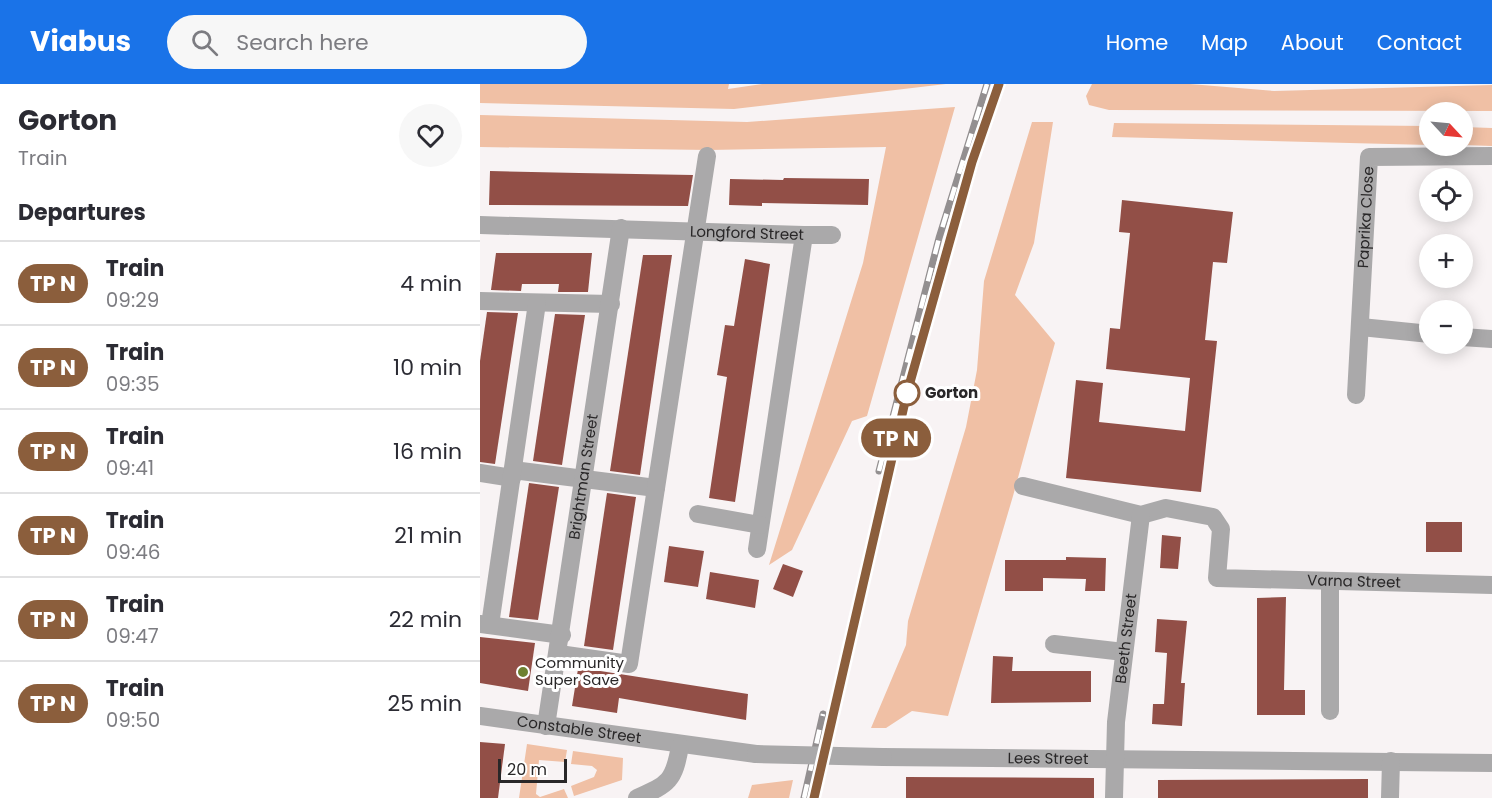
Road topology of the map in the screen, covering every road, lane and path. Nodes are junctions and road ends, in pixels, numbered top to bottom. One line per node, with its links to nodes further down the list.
1 (707, 156): 5 (street)
2 (1492, 156): 11 (street, Paprika Close)
3 (480, 225): 4 (street, Longford Street)
4 (621, 228): 5 (street, Longford Street); 10 (street, Brightman Street)
5 (696, 231): 6 (street, Longford Street); 20 (street)
6 (804, 235): 7 (street); 23 (street, Longford Street)
7 (832, 235)
8 (480, 302): 9 (street)
9 (537, 303): 10 (street); 17 (street)
10 (611, 304): 18 (street, Brightman Street)
11 (1361, 327): 12 (street); 15 (street, Paprika Close)
12 (1419, 333)
13 (1473, 338): 14 (street)
14 (1492, 339)
15 (1356, 395)
16 (480, 473): 17 (street)
17 (512, 474): 18 (street); 27 (street)
18 (585, 478): 20 (street); 28 (street, Brightman Street)
19 (1023, 486): 22 (street)
20 (656, 488): 31 (street)
21 (698, 513): 23 (street)
22 (1141, 515): 25 (street, Varna Street); 30 (street, Beeth Street)
23 (760, 525): 24 (street, Longford Street)
24 (757, 549)
25 (1330, 581): 26 (street, Varna Street); 32 (street)
26 (1492, 585)
27 (485, 624): 28 (street)
28 (562, 635): 31 (street, Brightman Street)
29 (1054, 644): 30 (street)
30 (1124, 652): 36 (street, Beeth Street)
31 (559, 654): 34 (street, Brightman Street)
32 (1330, 711)
33 (480, 717): 34 (street, Constable Street)
34 (546, 726): 35 (street, Constable Street)
35 (680, 746): 36 (street, Lees Street, bridge); 39 (street)
36 (1114, 761): 37 (street, Lees Street); 40 (street, Beeth Street)
37 (1391, 761): 38 (street, Lees Street); 41 (street)
38 (1492, 763)
39 (637, 798)
40 (1114, 798)
41 (1390, 798)

